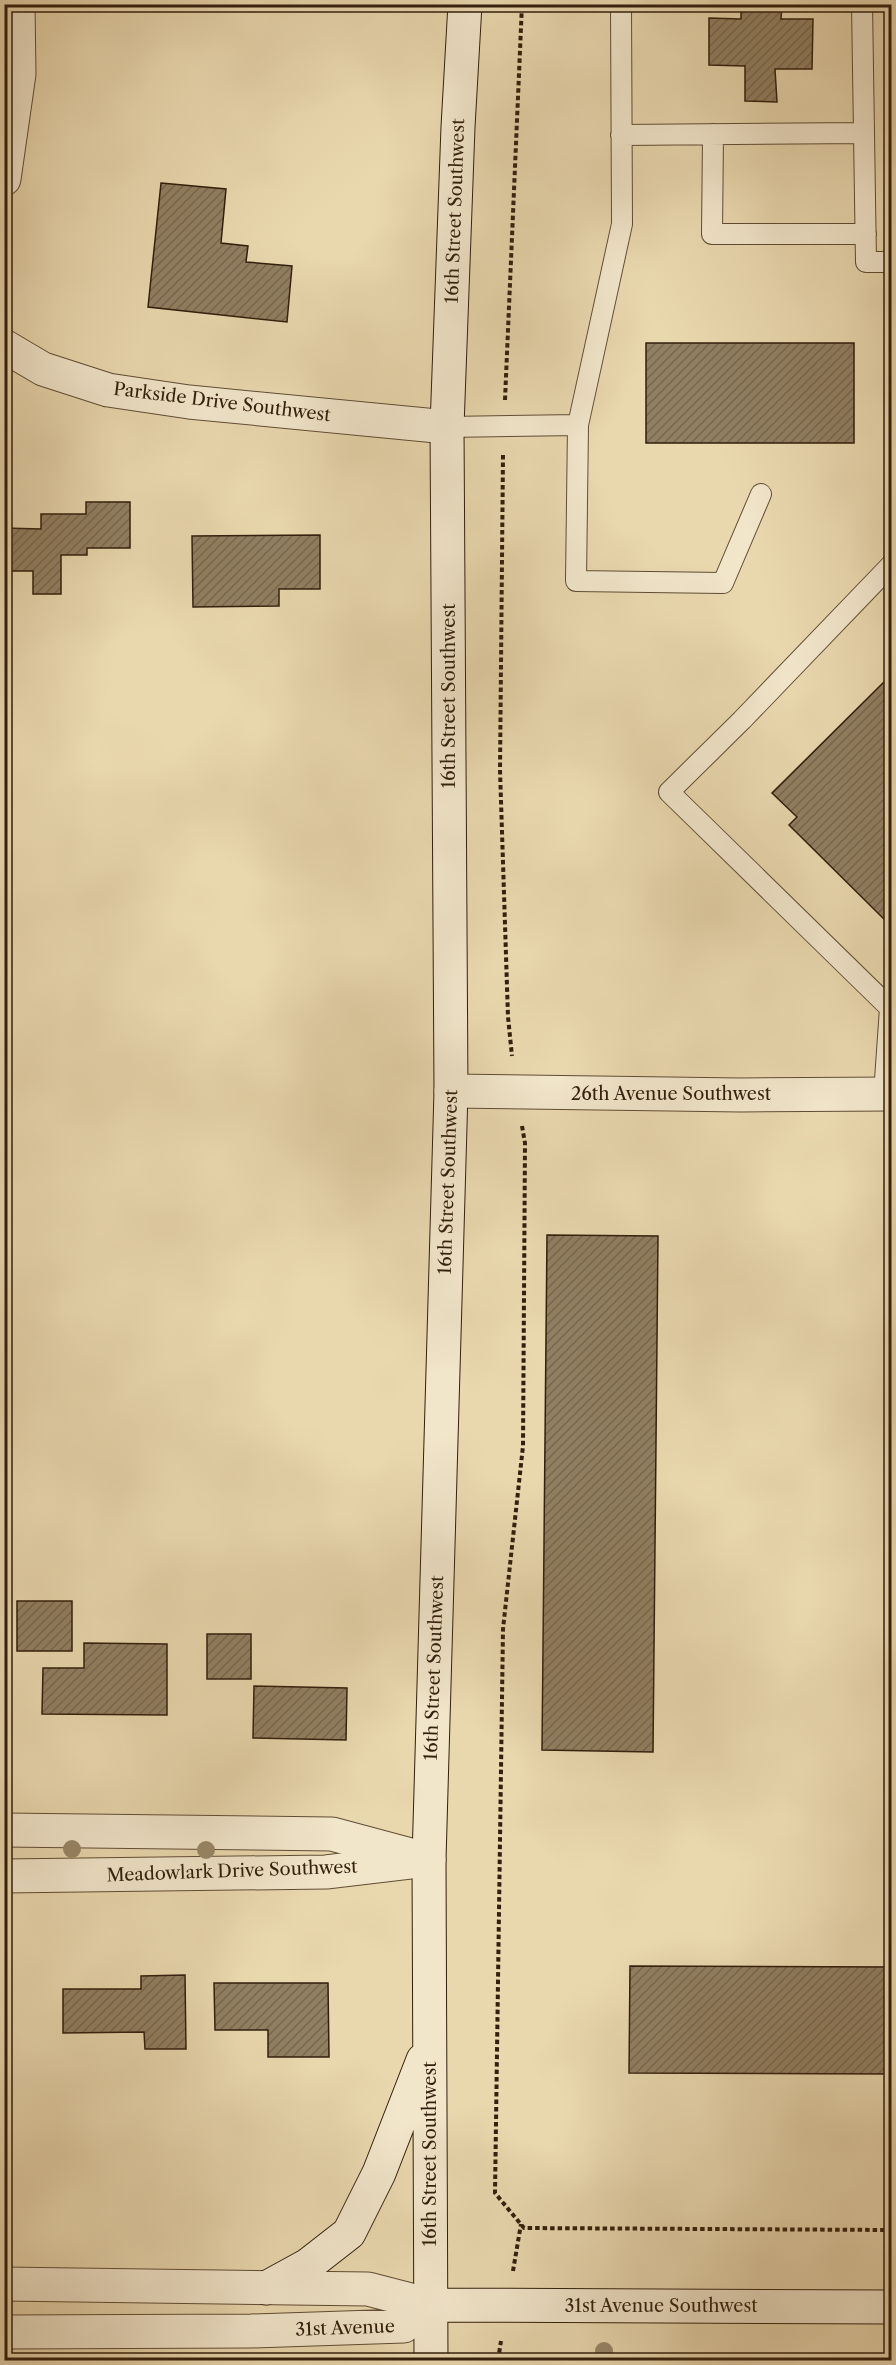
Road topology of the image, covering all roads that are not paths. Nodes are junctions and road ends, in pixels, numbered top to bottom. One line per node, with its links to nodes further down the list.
1 (18, 4): 8 (street)
2 (465, 4): 13 (street, 16th Street Southwest)
3 (621, 4): 7 (lane)
4 (862, 4): 5 (lane)
5 (864, 133): 6 (lane); 9 (lane)
6 (713, 134): 7 (lane); 9 (lane)
7 (621, 135): 12 (lane)
8 (4, 179)
9 (866, 234): 10 (lane)
10 (891, 262)
11 (4, 346): 13 (street, Parkside Drive Southwest)
12 (578, 425): 13 (lane); 14 (lane)
13 (447, 427): 17 (street, 16th Street Southwest)
14 (761, 494)
15 (891, 564): 16 (lane)
16 (890, 1008): 18 (lane)
17 (451, 1091): 18 (street, 26th Avenue Southwest); 20 (street, 16th Street Southwest)
18 (888, 1094)
19 (4, 1830): 20 (street, Meadowlark Drive Southwest)
20 (429, 1860): 21 (street, Meadowlark Drive Southwest); 22 (street, 16th Street Southwest)
21 (4, 1876)
22 (430, 2041): 24 (street); 25 (street, 16th Street Southwest)
23 (4, 2284): 24 (street, 31st Avenue)
24 (266, 2288): 25 (street, 31st Avenue)
25 (430, 2305): 26 (street, 31st Avenue Southwest); 27 (street, 31st Avenue); 28 (street, 16th Street Southwest)
26 (891, 2307)
27 (4, 2332)
28 (431, 2361)

